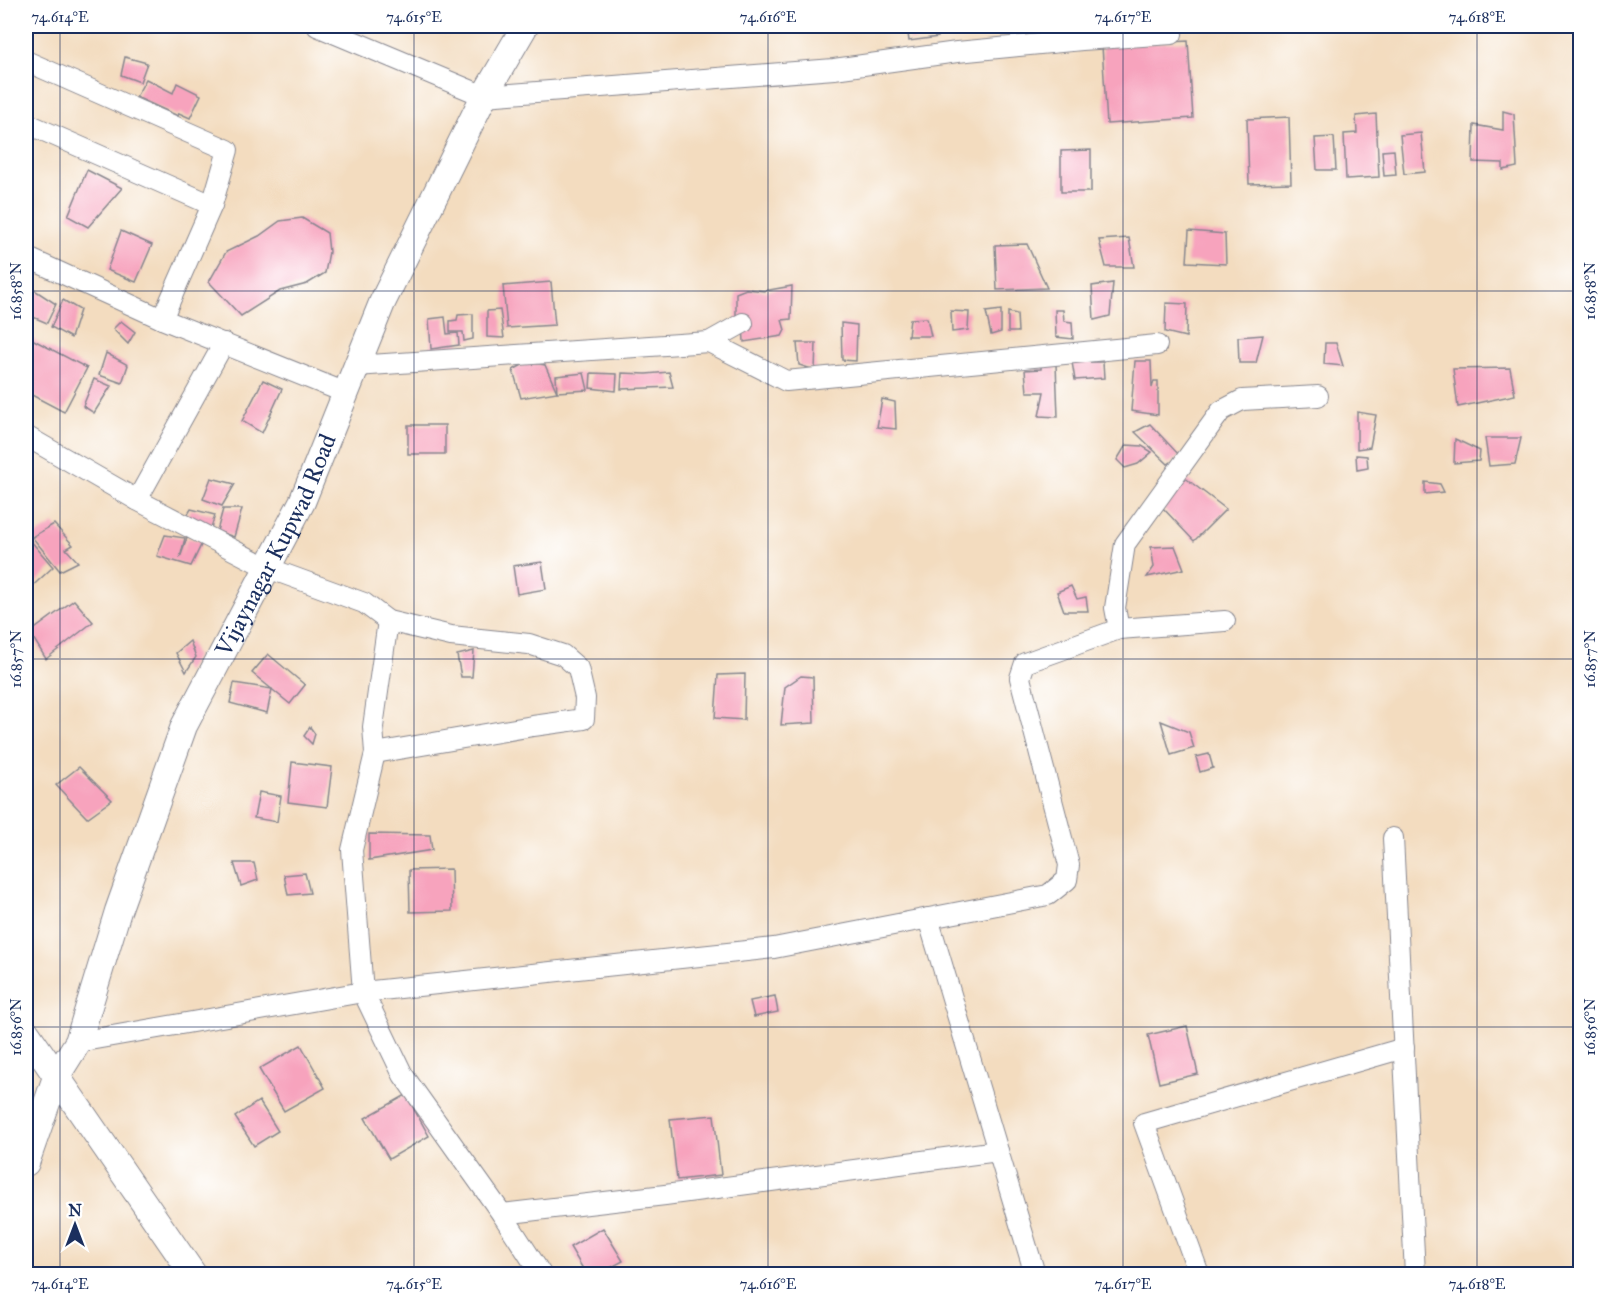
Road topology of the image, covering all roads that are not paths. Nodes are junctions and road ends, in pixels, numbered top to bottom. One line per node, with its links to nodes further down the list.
1 (317, 26): 5 (street)
2 (525, 26): 5 (street, Vijaynagar Kupwad Road)
3 (1173, 26): 5 (street)
4 (26, 61): 7 (street)
5 (484, 96): 14 (street, Vijaynagar Kupwad Road)
6 (26, 123): 7 (street)
7 (212, 205): 9 (street)
8 (26, 257): 9 (street)
9 (162, 319): 12 (street)
10 (743, 323): 11 (street)
11 (709, 342): 13 (street); 14 (street)
12 (224, 343): 15 (street); 18 (street)
13 (1157, 345)
14 (357, 366): 15 (street, Vijaynagar Kupwad Road)
15 (346, 393): 19 (street, Vijaynagar Kupwad Road)
16 (1318, 396): 22 (street)
17 (26, 436): 18 (street)
18 (137, 500): 19 (street)
19 (268, 568): 20 (street); 28 (street, Vijaynagar Kupwad Road)
20 (388, 621): 23 (street); 23 (street)
21 (1225, 621): 22 (street)
22 (1119, 628): 25 (street)
23 (375, 753): 26 (street)
24 (1393, 837): 29 (street)
25 (928, 918): 26 (street); 31 (street)
26 (363, 992): 28 (street); 33 (street)
27 (26, 1032): 30 (street)
28 (78, 1042): 30 (street, Vijaynagar Kupwad Road)
29 (1404, 1048): 37 (street); 38 (street)
30 (56, 1077): 32 (street, Vijaynagar Kupwad Road); 34 (street)
31 (998, 1151): 33 (street); 36 (street)
32 (26, 1163)
33 (502, 1214): 35 (street)
34 (193, 1275)
35 (541, 1275)
36 (1035, 1275)
37 (1199, 1275)
38 (1415, 1275)

